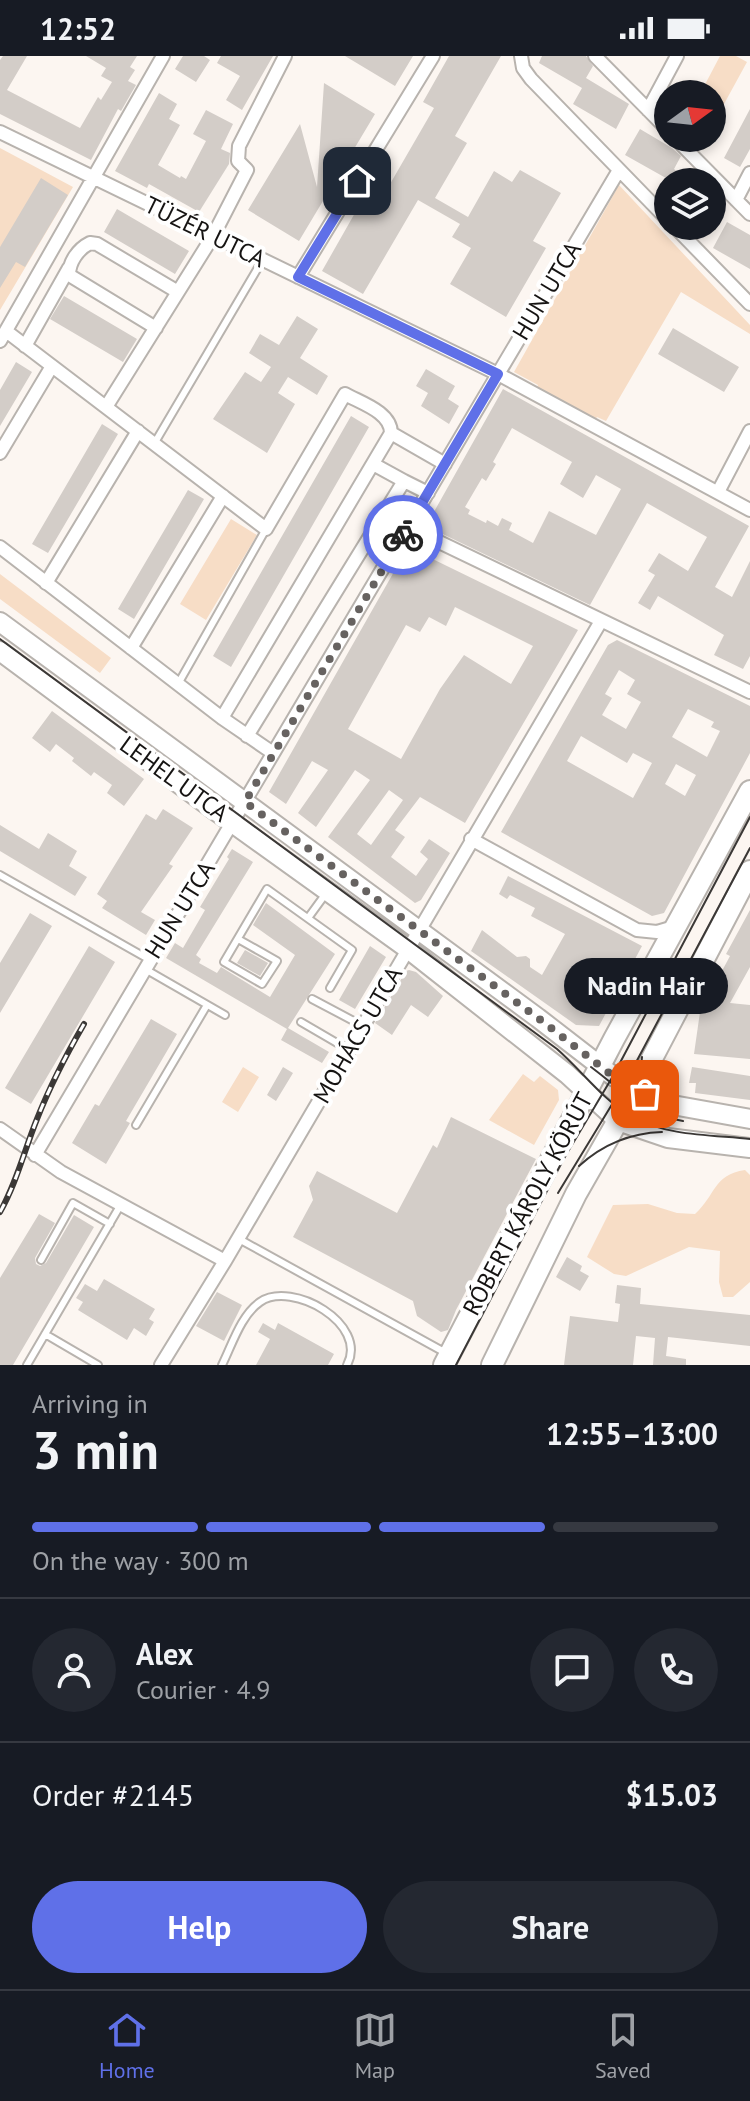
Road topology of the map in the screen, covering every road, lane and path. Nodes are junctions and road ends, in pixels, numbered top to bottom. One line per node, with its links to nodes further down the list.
1 (163, 56): 13 (street)
2 (285, 56): 17 (street)
3 (433, 56): 21 (street)
4 (521, 56): 11 (street)
5 (595, 56): 7 (street)
6 (677, 56): 7 (street)
7 (648, 110): 8 (street)
8 (654, 116)
9 (0, 132): 13 (street, TÜZÉR UTCA)
10 (689, 152): 14 (street)
11 (619, 170): 15 (street); 28 (street, HUN UTCA)
12 (750, 173): 14 (street)
13 (93, 177): 17 (street, TÜZÉR UTCA); 25 (street)
14 (736, 200): 16 (street)
15 (654, 206)
16 (750, 214)
17 (213, 236): 19 (street, TÜZÉR UTCA); 22 (street)
18 (688, 240): 23 (street)
19 (263, 260): 21 (street, TÜZÉR UTCA); 33 (lane)
20 (69, 268): 22 (street); 24 (street); 26 (street)
21 (298, 277): 28 (street, TÜZÉR UTCA)
22 (178, 292): 24 (street)
23 (750, 304)
24 (156, 328): 29 (street)
25 (3, 336): 26 (street)
26 (25, 346): 27 (street)
27 (52, 366): 29 (street); 34 (street)
28 (498, 374): 36 (street, HUN UTCA); 38 (street, TÜZÉR UTCA)
29 (106, 407): 30 (street)
30 (138, 431): 33 (street); 45 (street)
31 (750, 431): 38 (street)
32 (391, 433): 35 (street); 36 (street); 43 (street)
33 (154, 444): 40 (street)
34 (0, 453)
35 (373, 464): 37 (street); 52 (street)
36 (445, 464): 39 (street, HUN UTCA)
37 (404, 481): 39 (street); 53 (street)
38 (718, 492): 41 (street, TÜZÉR UTCA)
39 (428, 493): 42 (street, HUN UTCA)
40 (223, 496): 43 (street); 48 (street)
41 (750, 510)
42 (408, 527): 46 (street); 54 (street, HUN UTCA)
43 (266, 529): 50 (lane)
44 (0, 547): 45 (street)
45 (46, 583): 48 (street)
46 (601, 621): 51 (street); 58 (street, MOHÁCS UTCA)
47 (0, 622): 56 (main road, LEHEL UTCA)
48 (131, 648): 50 (street)
49 (0, 651): 57 (main road, LEHEL UTCA)
50 (178, 684): 52 (street)
51 (750, 692)
52 (222, 718): 53 (street)
53 (247, 736): 54 (street)
54 (273, 753): 56 (street, HUN UTCA)
55 (750, 791): 63 (main road, RÓBERT KÁROLY KÖRÚT)
56 (245, 802): 57 (street, HUN UTCA); 64 (main road, LEHEL UTCA)
57 (233, 823): 61 (main road, LEHEL UTCA); 67 (street, HUN UTCA)
58 (471, 839): 63 (street); 64 (street, MOHÁCS UTCA)
59 (750, 871): 76 (main road, RÓBERT KÁROLY KÖRÚT)
60 (0, 875): 67 (lane)
61 (328, 890): 62 (lane); 66 (main road, LEHEL UTCA)
62 (308, 918): 65 (lane); 68 (lane)
63 (677, 926): 75 (main road, RÓBERT KÁROLY KÖRÚT)
64 (418, 931): 66 (street, MOHÁCS UTCA); 75 (main road, LEHEL UTCA)
65 (238, 939): 65 (lane)
66 (408, 949): 73 (street, MOHÁCS UTCA); 77 (main road, LEHEL UTCA)
67 (147, 965): 70 (lane); 83 (street, HUN UTCA)
68 (330, 988)
69 (312, 999): 73 (lane)
70 (207, 1005): 71 (lane); 80 (lane)
71 (225, 1015)
72 (301, 1022): 74 (lane)
73 (363, 1026): 74 (street, MOHÁCS UTCA)
74 (349, 1050): 86 (street, MOHÁCS UTCA)
75 (601, 1067): 76 (main road, LEHEL UTCA); 77 (main road, RÓBERT KÁROLY KÖRÚT)
76 (636, 1089): 78 (main road, LEHEL UTCA); 79 (main road, RÓBERT KÁROLY KÖRÚT)
77 (586, 1092): 79 (main road, LEHEL UTCA); 91 (main road, RÓBERT KÁROLY KÖRÚT)
78 (750, 1119)
79 (618, 1121): 82 (main road, LEHEL UTCA); 97 (main road, RÓBERT KÁROLY KÖRÚT)
80 (136, 1125)
81 (0, 1129): 83 (street)
82 (750, 1148)
83 (35, 1155): 84 (street)
84 (121, 1205): 85 (lane); 88 (street)
85 (110, 1224): 87 (lane); 90 (lane)
86 (238, 1239): 88 (street, MOHÁCS UTCA); 91 (lane)
87 (41, 1260)
88 (225, 1261): 94 (street, MOHÁCS UTCA)
89 (398, 1329): 91 (lane)
90 (45, 1334): 92 (lane); 93 (lane)
91 (447, 1358)
92 (27, 1365)
93 (98, 1365)
94 (161, 1365)
95 (222, 1365): 96 (lane)
96 (347, 1365)
97 (492, 1365)

